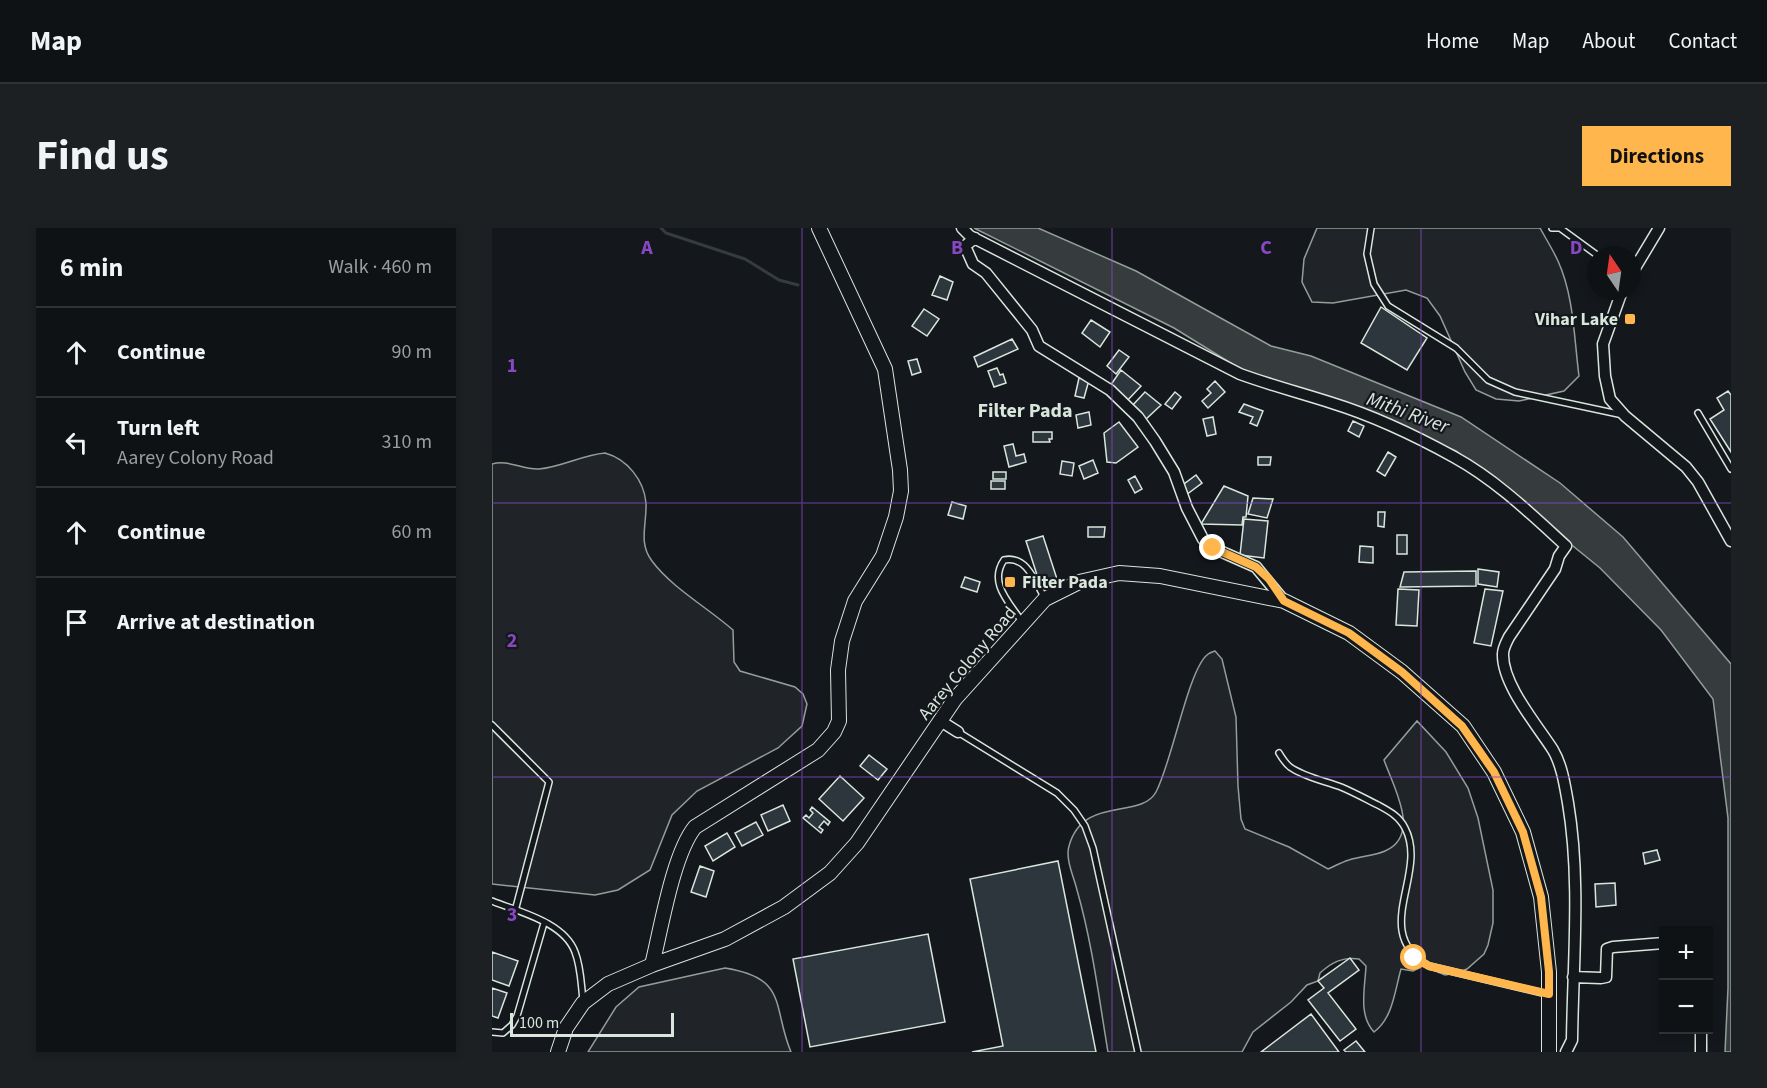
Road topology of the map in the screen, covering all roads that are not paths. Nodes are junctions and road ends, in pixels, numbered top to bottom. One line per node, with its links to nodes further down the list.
1 (819, 228): 25 (main road)
2 (962, 228): 6 (street)
3 (1371, 228): 11 (lane)
4 (1552, 228): 7 (lane)
5 (1659, 228): 8 (street)
6 (975, 238): 15 (street); 26 (street)
7 (1587, 248)
8 (1641, 258)
9 (1619, 300): 11 (street)
10 (1698, 413): 12 (lane)
11 (1625, 416): 13 (street)
12 (1731, 469)
13 (1731, 541)
14 (1045, 599): 15 (main road, Aarey Colony Road); 16 (main road, Aarey Colony Road); 16 (lane)
15 (1284, 601): 27 (main road, Aarey Colony Road)
16 (1023, 624): 17 (main road, Aarey Colony Road)
17 (939, 720): 19 (street); 25 (main road, Aarey Colony Road)
18 (492, 725): 22 (lane)
19 (958, 732): 32 (lane)
20 (1279, 753): 27 (lane)
21 (492, 901): 22 (lane)
22 (515, 911): 23 (lane)
23 (544, 923): 28 (lane); 29 (lane)
24 (1659, 943): 26 (street)
25 (652, 965): 28 (main road, Aarey Colony Road)
26 (1573, 976): 34 (street)
27 (1549, 994): 33 (main road, Aarey Colony Road)
28 (583, 1003): 31 (main road, Aarey Colony Road)
29 (492, 1032)
30 (1701, 1034): 35 (street)
31 (558, 1052)
32 (1138, 1052)
33 (1549, 1052)
34 (1566, 1052)
35 (1701, 1052)

